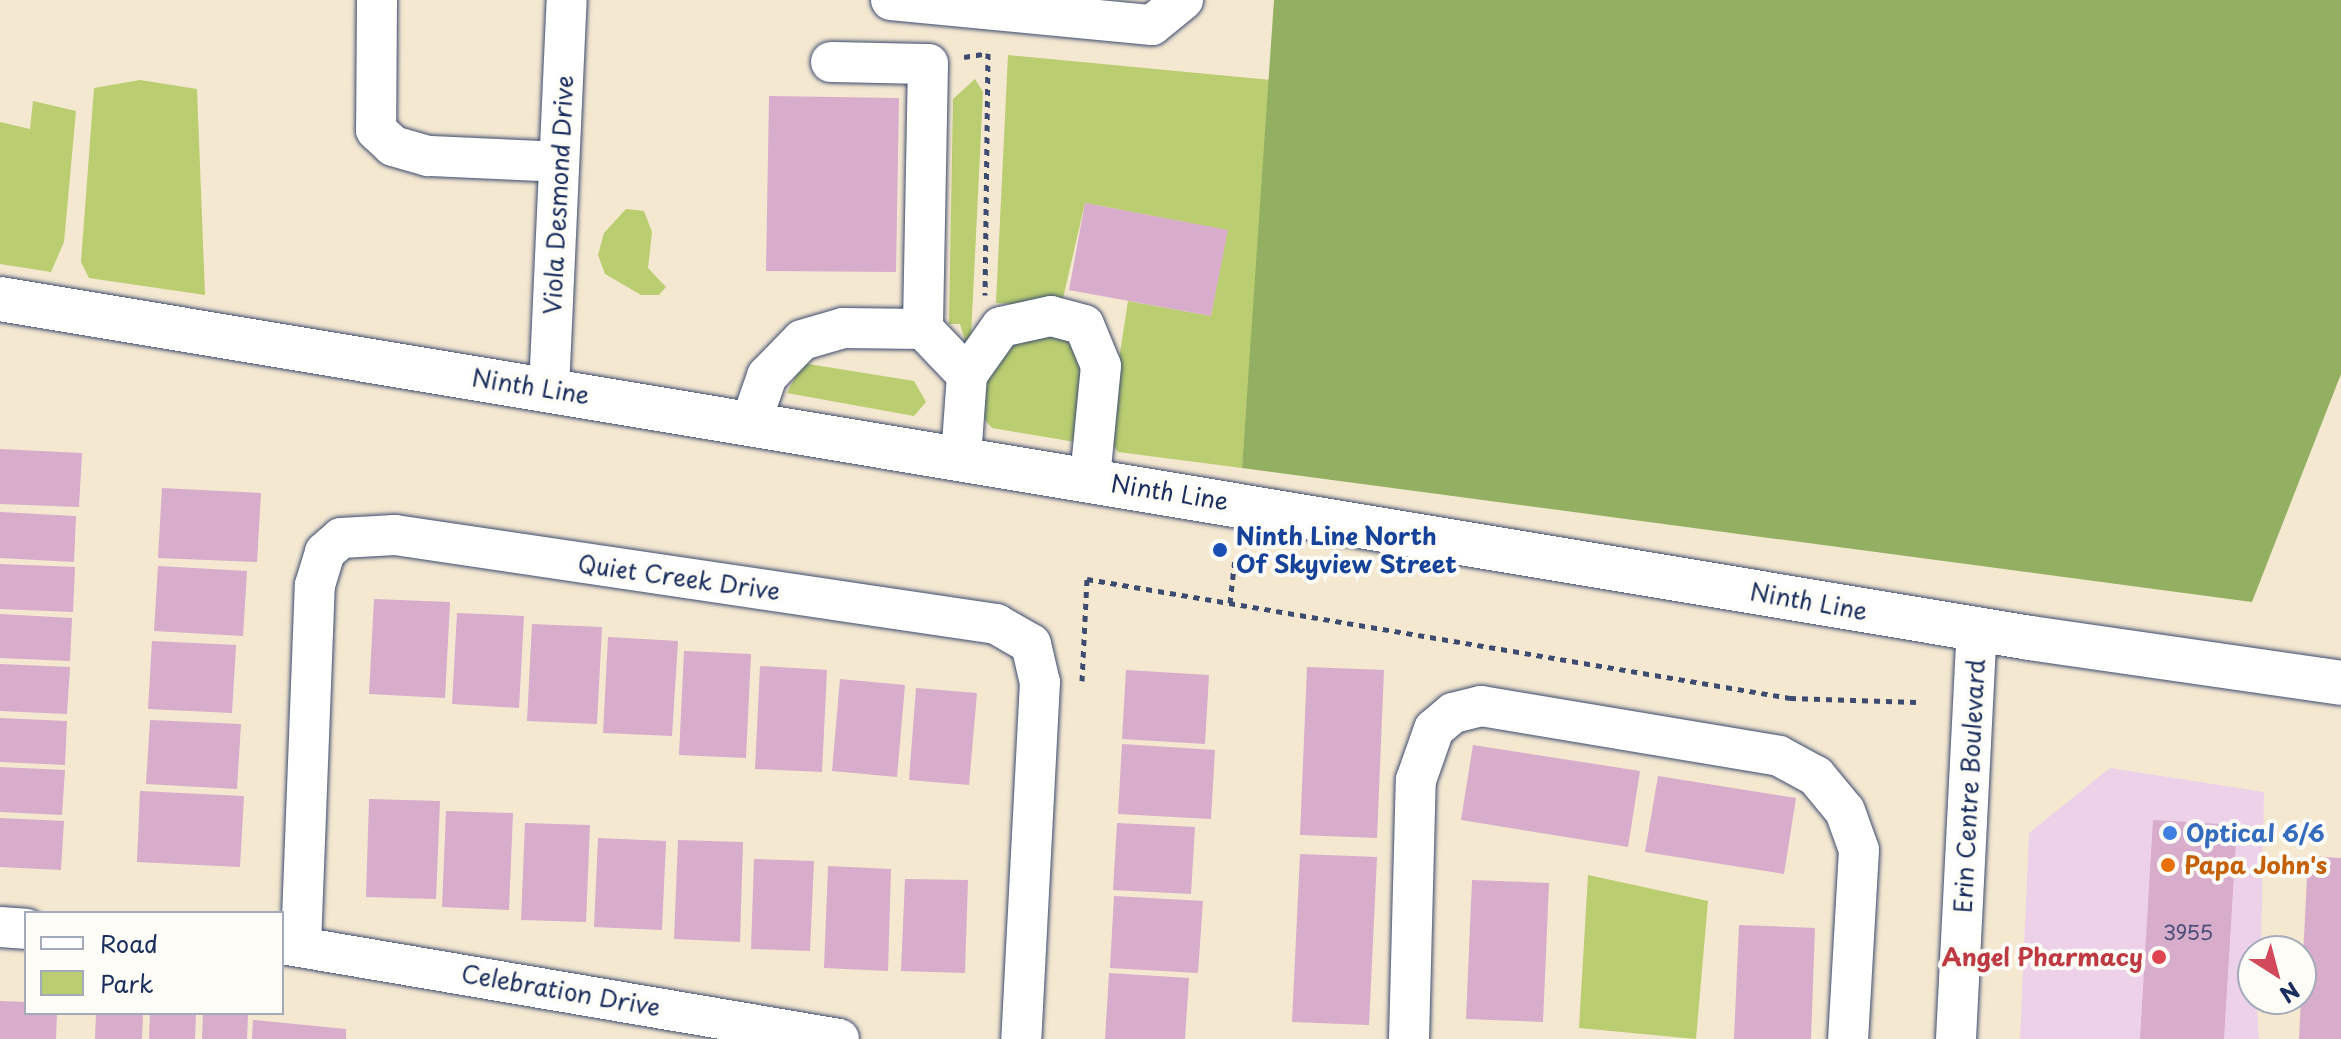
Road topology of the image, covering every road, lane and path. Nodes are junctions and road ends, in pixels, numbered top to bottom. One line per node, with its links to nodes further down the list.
1 (377, 0): 8 (street)
2 (567, 0): 8 (street, Viola Desmond Drive)
3 (891, 0): 4 (street)
4 (900, 0): 5 (street)
5 (1183, 0)
6 (988, 53): 10 (path)
7 (831, 62): 11 (street)
8 (559, 162): 13 (street, Viola Desmond Drive)
9 (0, 299): 13 (main road, Ninth Line)
10 (1001, 327): 12 (street); 16 (street)
11 (923, 329): 12 (street); 14 (street)
12 (967, 375): 15 (street)
13 (549, 389): 14 (main road, Ninth Line)
14 (751, 422): 15 (main road, Ninth Line)
15 (961, 457): 16 (main road, Ninth Line)
16 (1090, 478): 19 (main road, Ninth Line)
17 (1235, 558): 18 (path)
18 (1230, 603): 20 (path); 22 (path)
19 (1977, 629): 21 (main road, Ninth Line); 30 (street, Erin Centre Boulevard)
20 (1082, 681)
21 (2341, 683)
22 (1917, 702)
23 (0, 927): 24 (street)
24 (24, 929)
25 (291, 944): 26 (street, Celebration Drive); 27 (street, Quiet Creek Drive)
26 (839, 1039)
27 (1021, 1039)
28 (1409, 1039): 29 (street)
29 (1848, 1039)
30 (1956, 1039)

